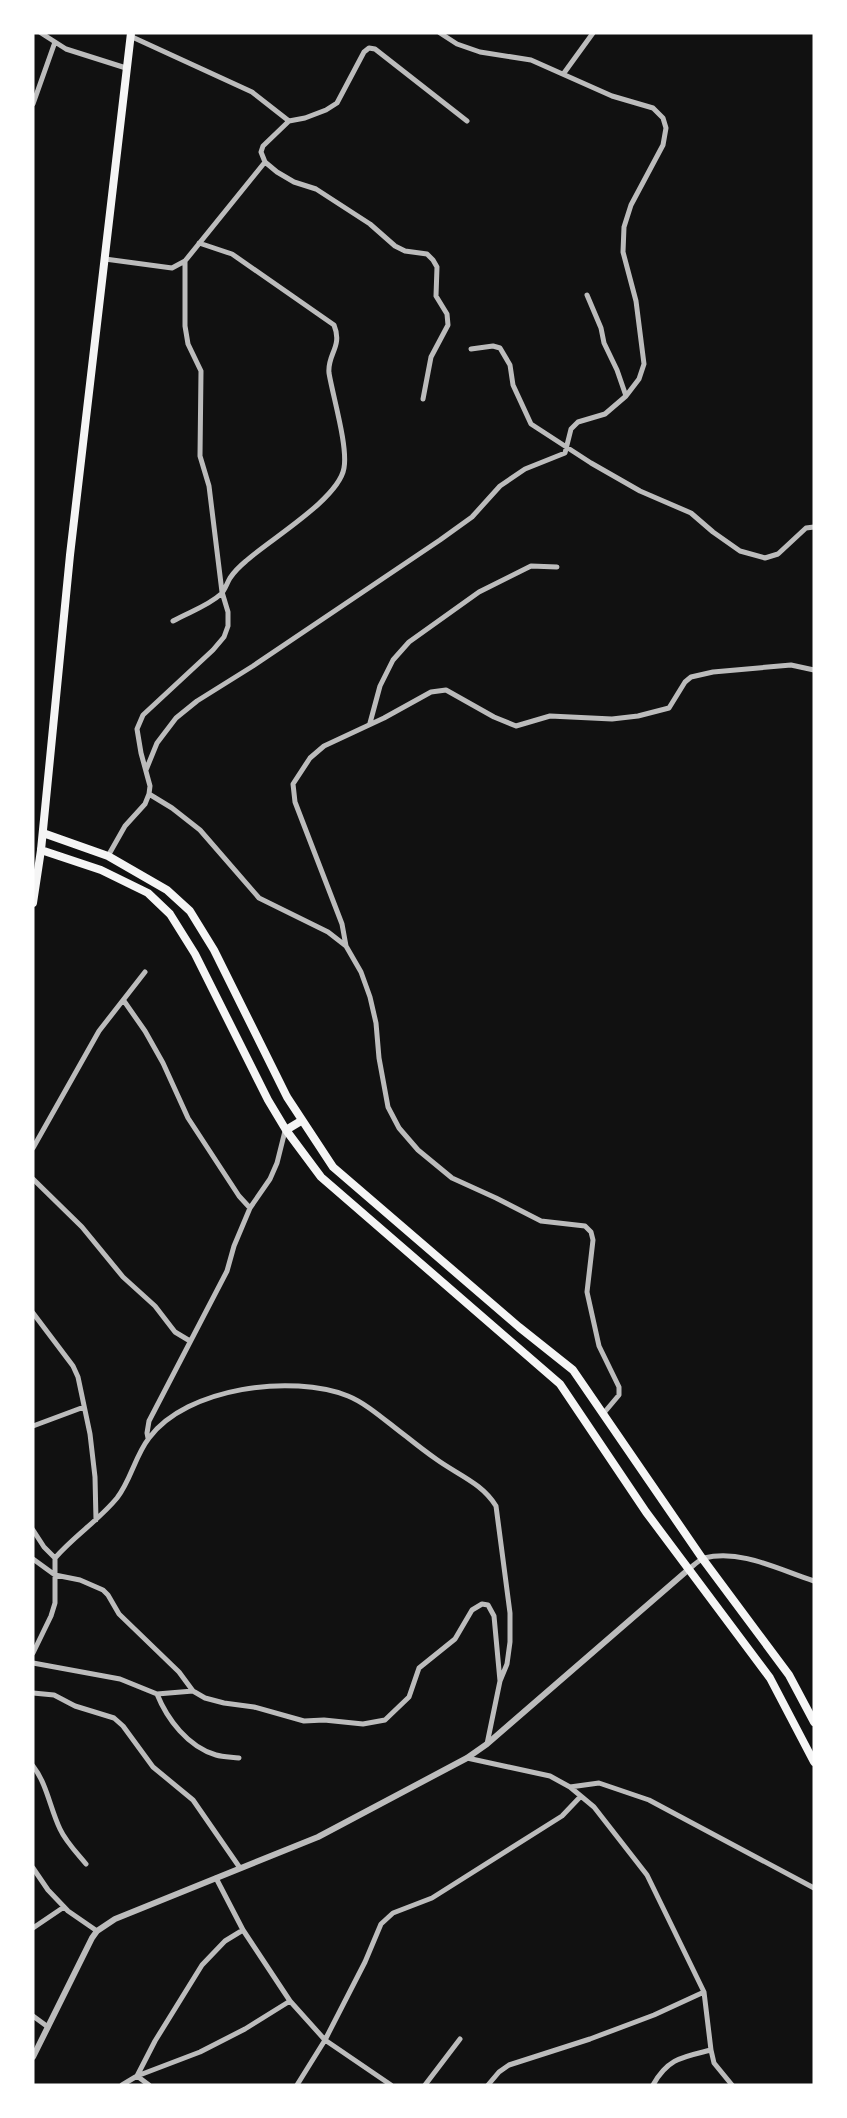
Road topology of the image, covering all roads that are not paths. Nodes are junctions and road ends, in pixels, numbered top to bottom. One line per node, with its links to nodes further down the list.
1 (41, 33): 5 (street)
2 (440, 33): 7 (street)
3 (593, 33): 7 (street)
4 (130, 35): 6 (main road); 9 (street)
5 (55, 42): 6 (street); 8 (street)
6 (126, 68): 13 (main road)
7 (564, 73): 17 (street)
8 (33, 104)
9 (289, 121): 10 (street); 11 (street)
10 (467, 121)
11 (264, 162): 12 (street); 18 (street)
12 (199, 243): 14 (street); 22 (street)
13 (105, 259): 14 (street); 28 (main road)
14 (185, 261): 22 (street)
15 (587, 295): 17 (street)
16 (471, 349): 19 (street)
17 (626, 396): 19 (street)
18 (423, 399)
19 (567, 448): 20 (street); 26 (street)
20 (814, 527)
21 (557, 567): 25 (street)
22 (222, 592): 23 (street); 26 (street)
23 (173, 621)
24 (814, 670): 25 (street)
25 (370, 723): 32 (street)
26 (146, 770): 27 (street)
27 (149, 794): 30 (street); 32 (street)
28 (43, 833): 29 (main road); 30 (main road)
29 (41, 850): 31 (main road); 36 (main road)
30 (108, 856): 35 (main road)
31 (33, 903)
32 (346, 946): 43 (street)
33 (145, 972): 34 (street)
34 (124, 1001): 37 (street); 39 (street)
35 (301, 1121): 36 (main road); 43 (main road)
36 (286, 1130): 39 (street); 51 (main road)
37 (33, 1148)
38 (33, 1179): 41 (street)
39 (250, 1208): 41 (street)
40 (33, 1313): 42 (street)
41 (190, 1341): 45 (street)
42 (84, 1407): 44 (street); 46 (street)
43 (603, 1414): 49 (main road)
44 (33, 1426)
45 (148, 1438): 46 (street); 56 (street)
46 (96, 1520): 48 (street)
47 (33, 1530): 48 (street)
48 (55, 1558): 52 (street)
49 (702, 1558): 51 (street); 53 (street); 60 (main road)
50 (33, 1559): 52 (street)
51 (689, 1569): 61 (street); 64 (main road)
52 (55, 1575): 54 (street); 57 (street)
53 (814, 1581)
54 (33, 1653)
55 (33, 1663): 59 (street)
56 (500, 1681): 57 (street); 61 (street)
57 (193, 1691): 59 (street)
58 (33, 1693): 70 (street)
59 (157, 1694): 62 (street)
60 (814, 1722)
61 (487, 1744): 63 (street)
62 (239, 1758)
63 (467, 1758): 66 (street); 70 (street)
64 (814, 1762)
65 (33, 1766): 68 (street)
66 (570, 1786): 67 (street); 72 (street)
67 (581, 1796): 77 (street); 82 (street)
68 (86, 1864)
69 (33, 1868): 73 (street)
70 (240, 1868): 71 (street)
71 (216, 1878): 75 (street); 76 (street)
72 (814, 1888)
73 (64, 1907): 74 (street); 76 (street)
74 (33, 1929)
75 (243, 1930): 78 (street); 85 (street)
76 (97, 1931): 80 (street)
77 (704, 1992): 83 (street); 91 (street)
78 (290, 2001): 82 (street); 85 (street)
79 (33, 2016): 80 (street)
80 (48, 2027): 84 (street)
81 (460, 2039): 90 (street)
82 (325, 2040): 88 (street); 89 (street)
83 (711, 2050): 92 (street); 93 (street)
84 (33, 2057)
85 (137, 2076): 86 (street); 87 (street)
86 (122, 2085)
87 (149, 2085)
88 (297, 2085)
89 (391, 2085)
90 (424, 2085)
91 (488, 2085)
92 (653, 2085)
93 (732, 2085)

